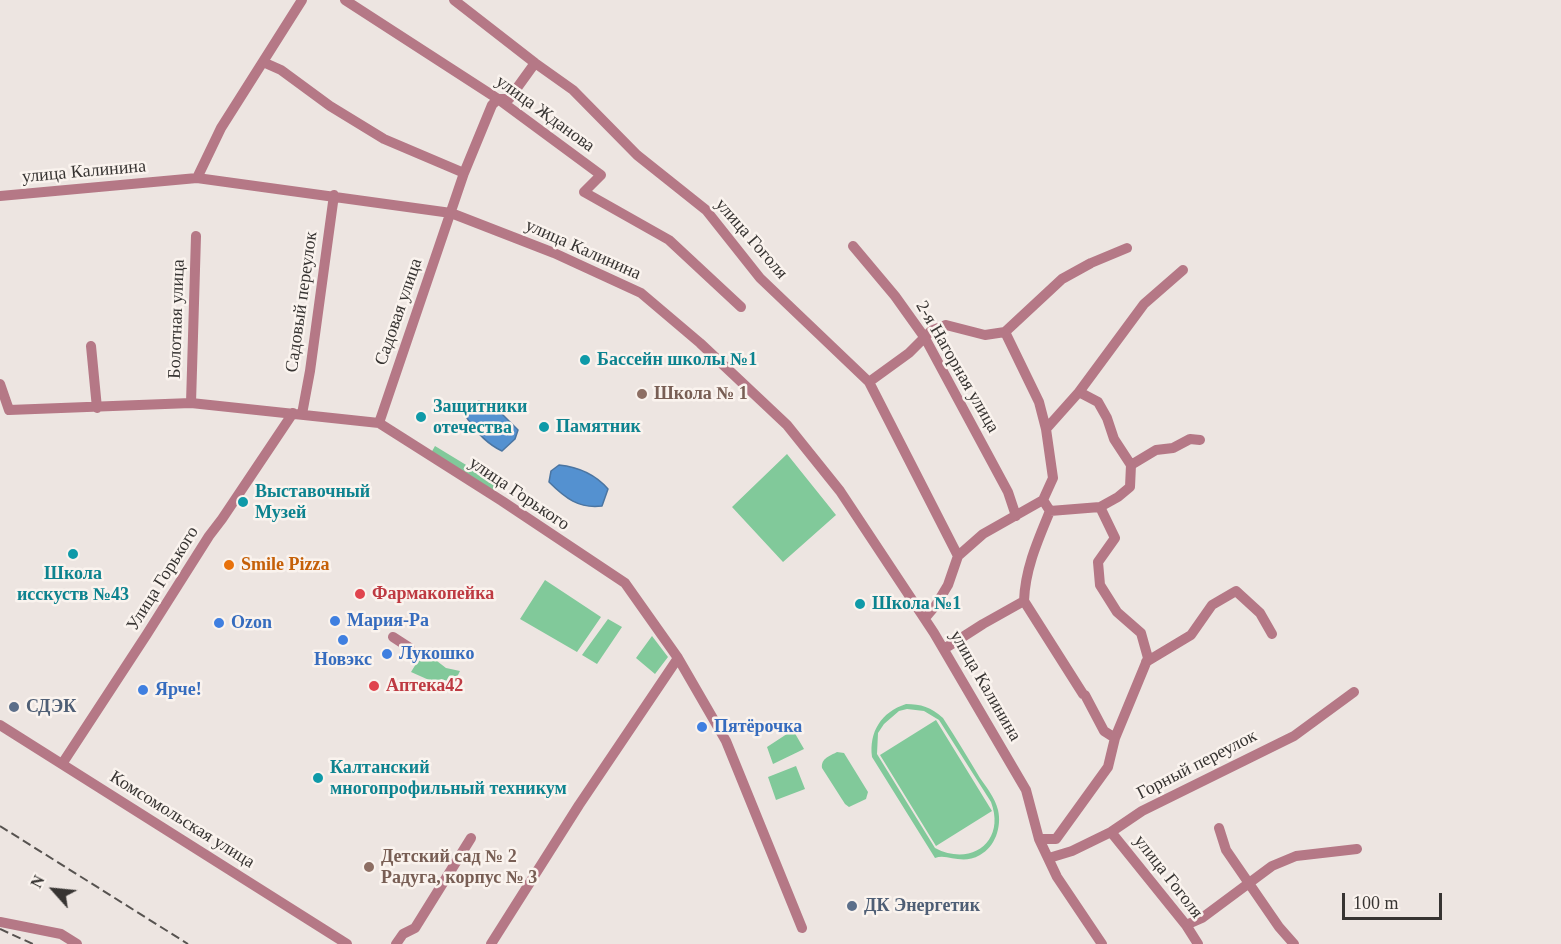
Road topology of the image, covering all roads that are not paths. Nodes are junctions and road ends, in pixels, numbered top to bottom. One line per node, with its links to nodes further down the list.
1 (302, 0): 4 (street)
2 (345, 0): 6 (street, улица Жданова)
3 (454, 0): 5 (street, улица Гоголя)
4 (262, 62): 7 (street); 8 (street)
5 (535, 63): 6 (street); 20 (street, улица Гоголя)
6 (498, 99): 7 (street, Садовая улица); 16 (street, улица Жданова)
7 (464, 173): 11 (street, Садовая улица)
8 (197, 178): 9 (street, улица Калинина); 10 (street, улица Калинина)
9 (334, 195): 11 (street, улица Калинина); 25 (street, Садовый переулок)
10 (0, 196)
11 (451, 213): 26 (street, Садовая улица); 36 (street, улица Калинина)
12 (196, 236): 23 (street, Болотная улица)
13 (853, 246): 18 (street, 2-я Нагорная улица)
14 (1127, 248): 17 (street)
15 (1184, 270): 22 (street)
16 (741, 307)
17 (1005, 332): 18 (street); 27 (street)
18 (925, 338): 20 (street); 33 (street, 2-я Нагорная улица)
19 (91, 345): 24 (street)
20 (869, 382): 34 (street, улица Гоголя)
21 (0, 384): 24 (street, улица Горького)
22 (1079, 392): 27 (street); 29 (street)
23 (191, 403): 24 (street, улица Горького); 25 (street, улица Горького)
24 (97, 408)
25 (297, 413): 26 (street, улица Горького); 46 (street, Улица Горького)
26 (379, 423): 41 (street, улица Горького)
27 (1046, 429): 30 (street)
28 (1200, 440): 29 (street)
29 (1131, 465): 31 (street)
30 (1043, 500): 32 (street); 33 (street)
31 (1100, 507): 32 (street); 42 (street)
32 (1050, 511): 35 (street)
33 (1016, 516): 34 (street)
34 (958, 556): 36 (street)
35 (1024, 601): 40 (street); 45 (street)
36 (925, 618): 40 (street, улица Калинина)
37 (1272, 634): 42 (street)
38 (393, 637): 39 (street)
39 (410, 648)
40 (944, 649): 50 (street, улица Калинина)
41 (678, 658): 56 (street, улица Горького); 60 (street)
42 (1146, 662): 45 (street)
43 (1354, 692): 48 (street, Горный переулок)
44 (0, 725): 46 (street, Комсомольская улица)
45 (1114, 738): 50 (street)
46 (62, 764): 58 (street, Комсомольская улица)
47 (1219, 828): 53 (street)
48 (1111, 832): 52 (street, Горный переулок); 55 (street, улица Гоголя)
49 (471, 838): 59 (street)
50 (1039, 839): 52 (street, улица Калинина)
51 (1357, 849): 53 (street)
52 (1049, 858): 61 (street, улица Калинина)
53 (1250, 883): 55 (street); 63 (street)
54 (0, 922): 57 (street)
55 (1186, 925): 62 (street, улица Гоголя)
56 (802, 928)
57 (77, 944)
58 (346, 944)
59 (396, 944)
60 (490, 944)
61 (1102, 944)
62 (1198, 944)
63 (1293, 944)

